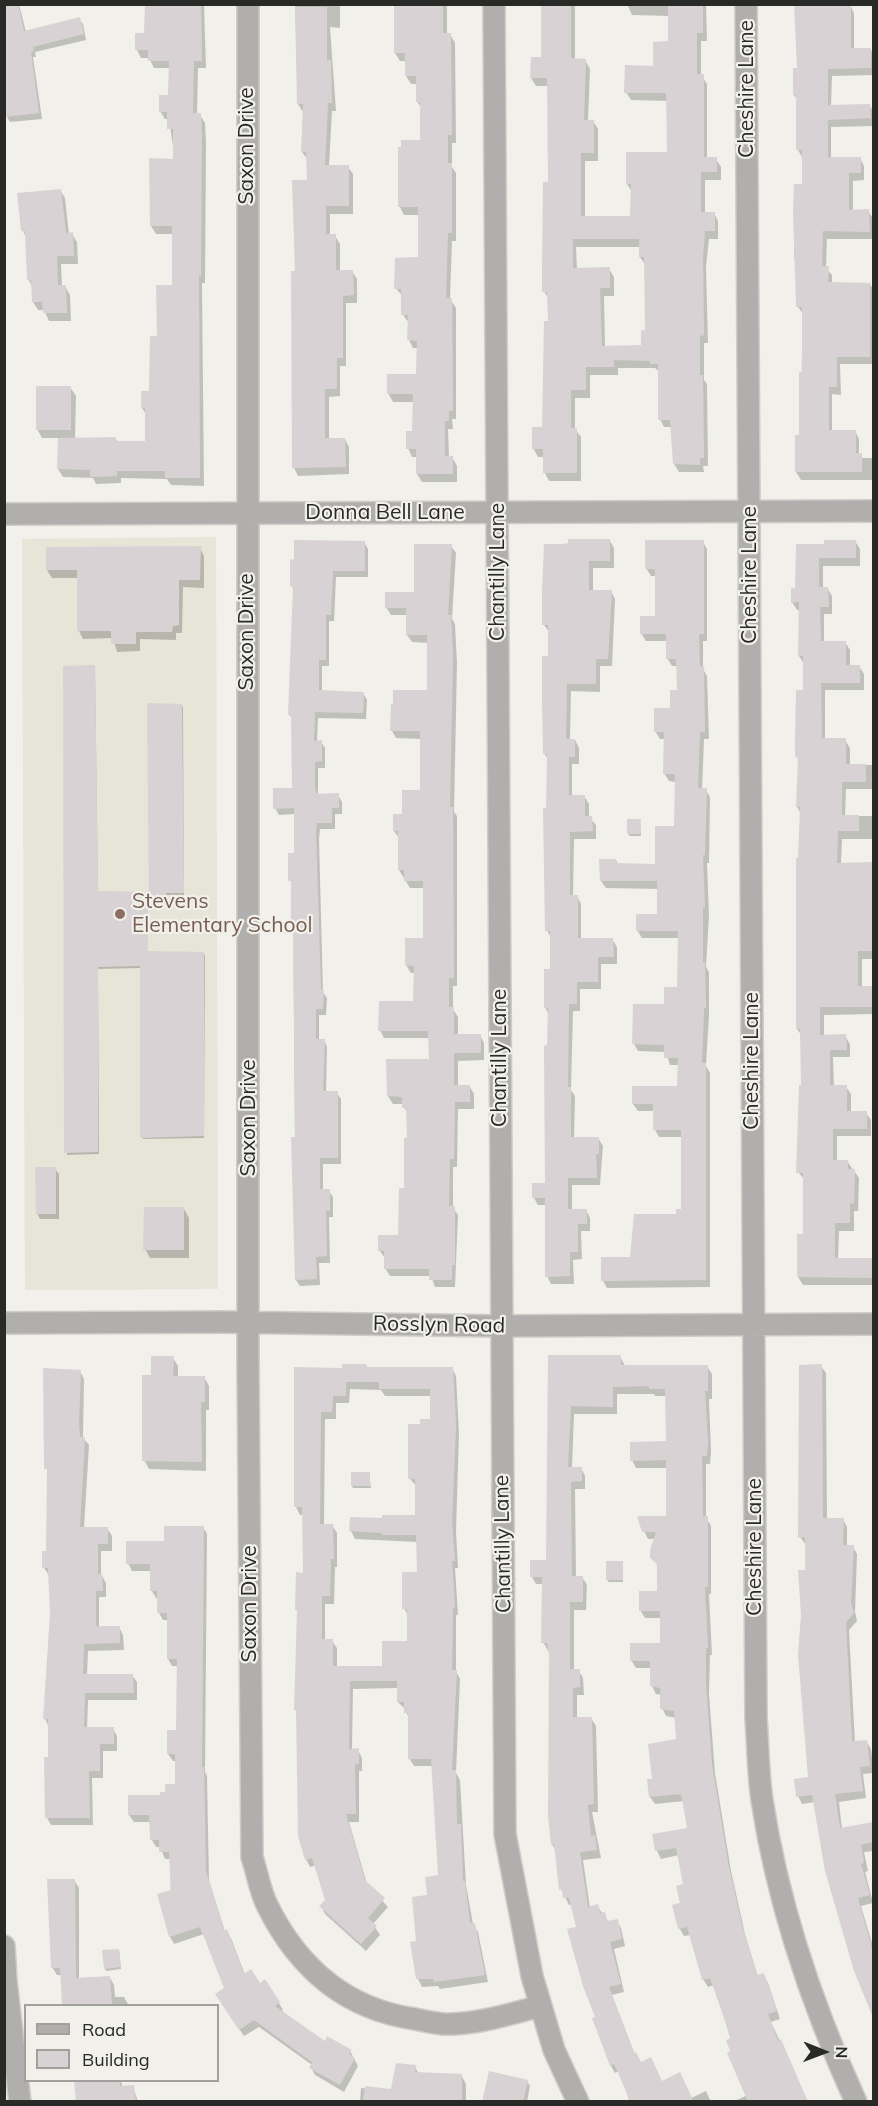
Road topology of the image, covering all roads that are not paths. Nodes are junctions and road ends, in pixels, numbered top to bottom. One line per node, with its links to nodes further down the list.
1 (248, 4): 6 (street, Saxon Drive)
2 (494, 4): 7 (street, Chantilly Lane)
3 (746, 4): 5 (street, Cheshire Lane)
4 (873, 511): 5 (street, Donna Bell Lane)
5 (750, 512): 7 (street, Donna Bell Lane); 11 (street, Cheshire Lane)
6 (246, 513): 7 (street, Donna Bell Lane); 8 (street, Donna Bell Lane); 9 (street, Saxon Drive)
7 (498, 513): 13 (street, Chantilly Lane)
8 (4, 514)
9 (250, 1322): 10 (street, Rosslyn Road); 13 (street, Rosslyn Road); 15 (street, Saxon Drive)
10 (4, 1323)
11 (754, 1324): 12 (street, Rosslyn Road); 13 (street, Rosslyn Road); 18 (street, Cheshire Lane)
12 (873, 1324)
13 (501, 1326): 15 (street, Chantilly Lane)
14 (4, 1946): 16 (street)
15 (540, 2006): 17 (street, Chantilly Lane)
16 (20, 2102)
17 (578, 2102)
18 (856, 2102)

